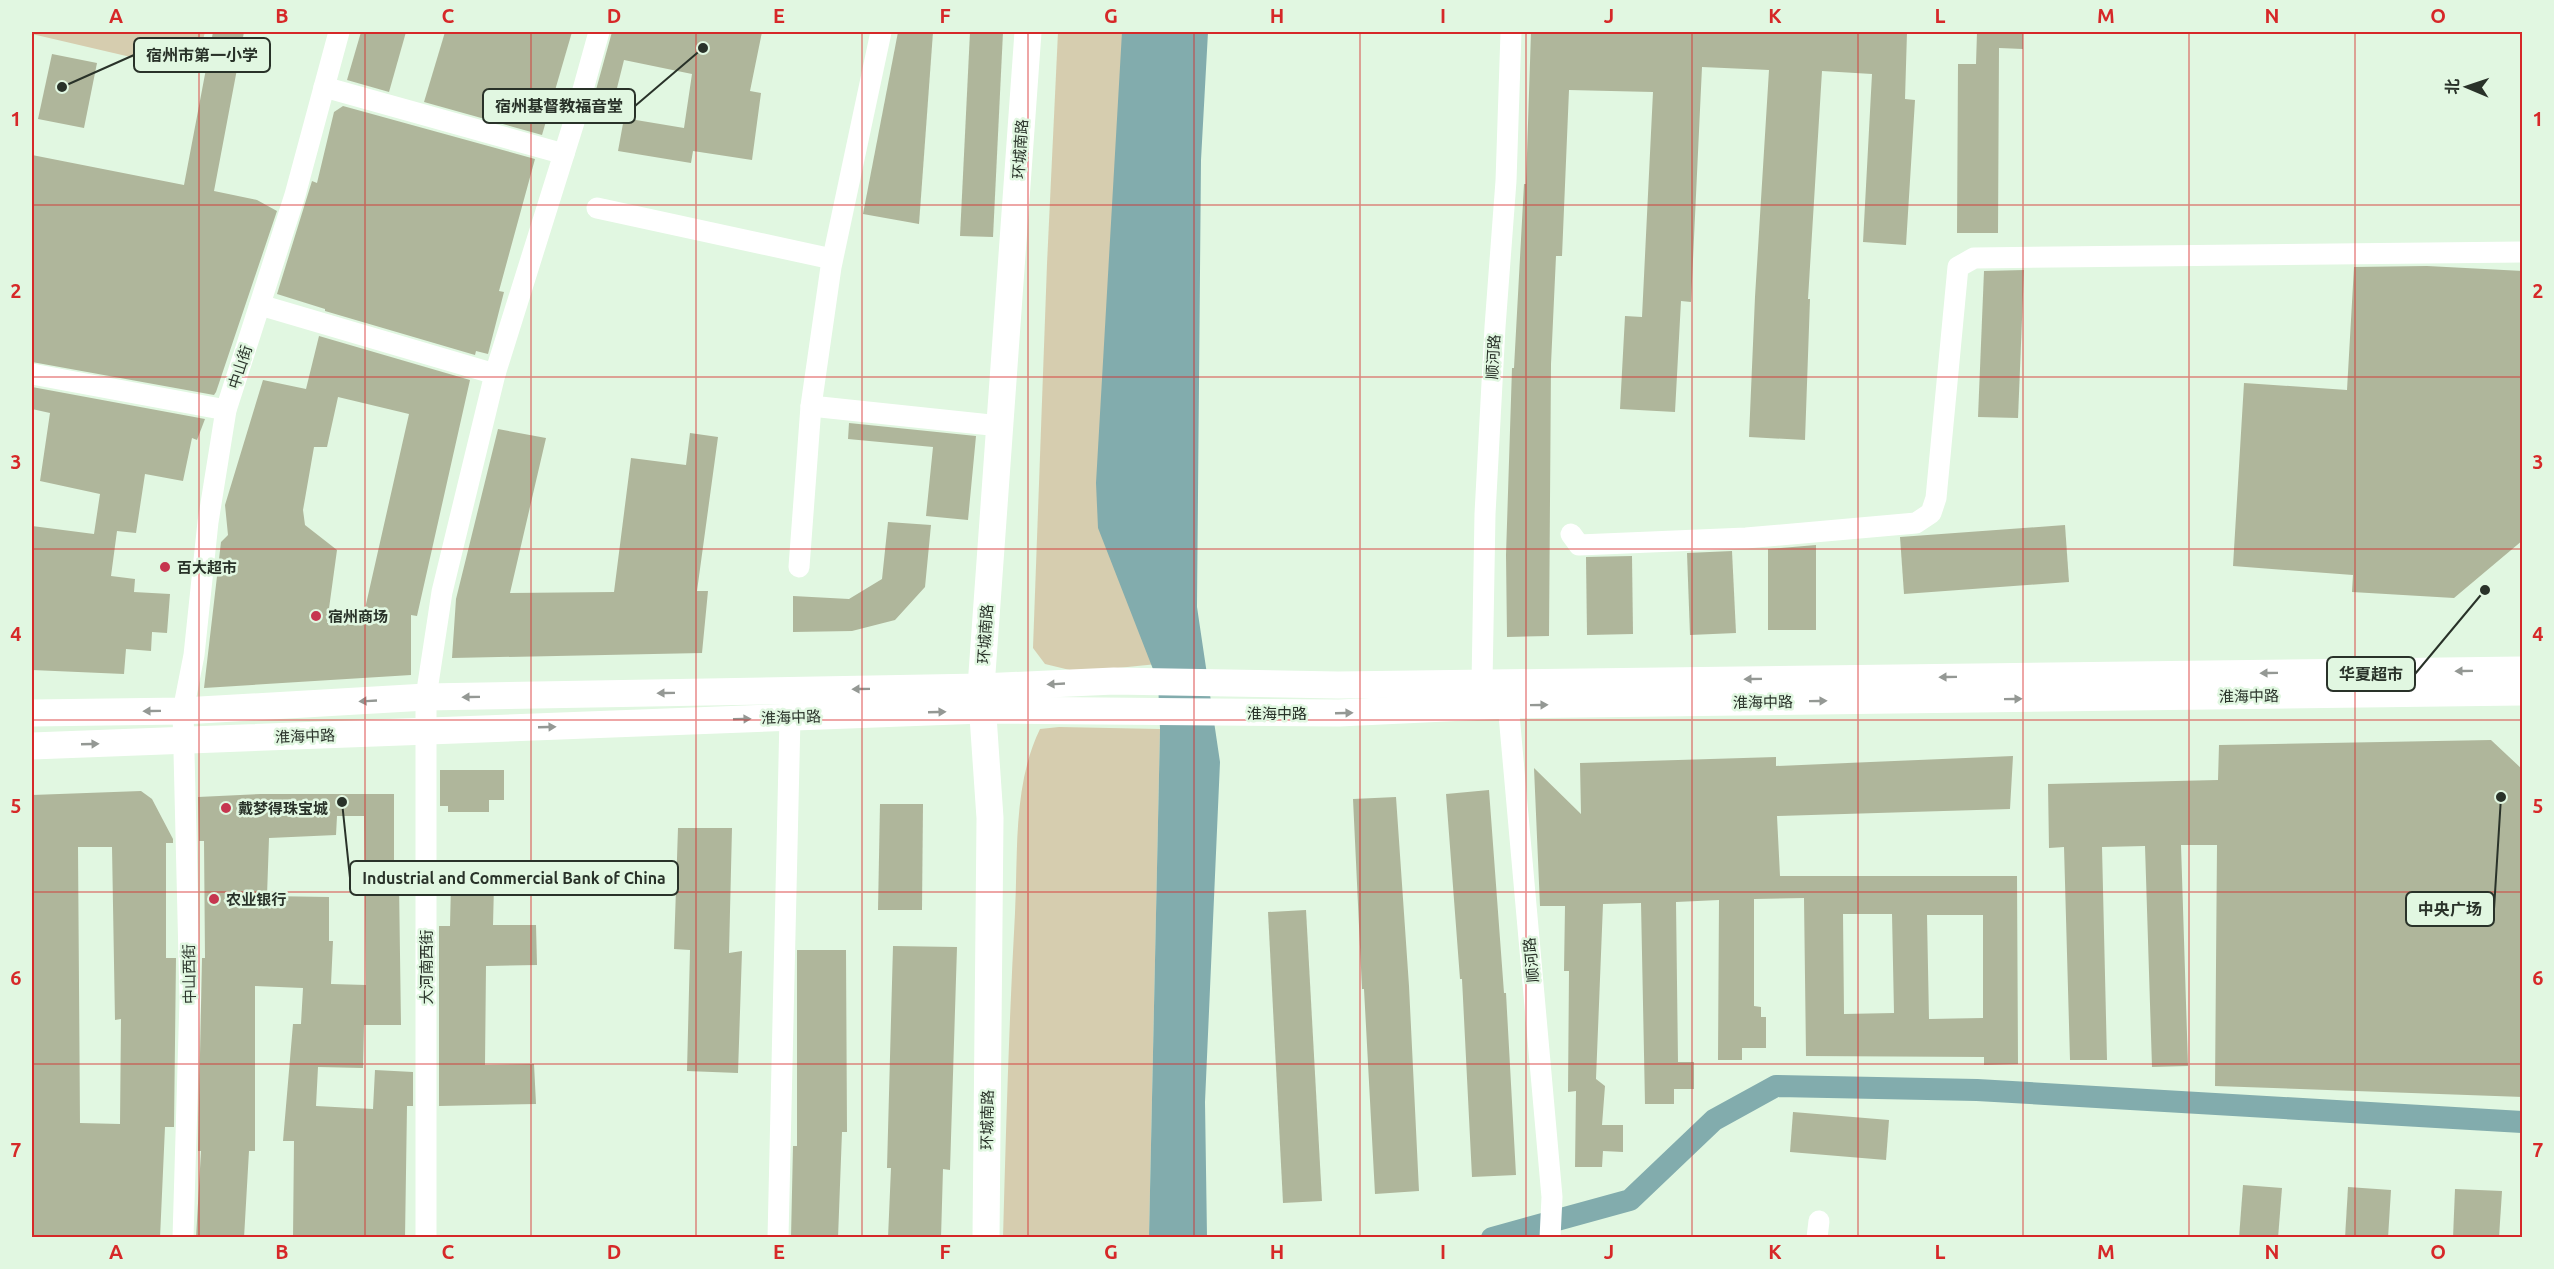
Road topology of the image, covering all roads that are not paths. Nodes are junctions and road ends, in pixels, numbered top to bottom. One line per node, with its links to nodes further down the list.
1 (339, 32): 6 (street, 中山街)
2 (599, 32): 7 (street, 大河南西街)
3 (881, 32): 10 (street)
4 (1028, 32): 16 (main road, 环城南路)
5 (1511, 32): 20 (street, 顺河路)
6 (324, 87): 7 (street); 11 (street, 中山街)
7 (564, 154): 13 (street, 大河南西街)
8 (597, 208): 10 (street)
9 (2523, 252): 17 (street)
10 (832, 259): 14 (street)
11 (260, 305): 13 (street); 15 (street, 中山街)
12 (32, 374): 15 (street)
13 (495, 374): 22 (street, 大河南西街)
14 (811, 406): 16 (street); 18 (street)
15 (226, 410): 24 (street, 中山街)
16 (1000, 426): 23 (main road, 环城南路)
17 (1571, 534)
18 (798, 567)
19 (2523, 670): 20 (main road, 淮海中路, one-way to 20)
20 (1499, 690): 21 (main road, 淮海中路, one-way to 21); 23 (main road, 淮海中路, one-way to 23); 23 (main road, 淮海中路, one-way to 20); 34 (street, 顺河路)
21 (2523, 692)
22 (426, 698): 23 (main road, 淮海中路, one-way to 22); 24 (main road, 淮海中路, one-way to 24); 27 (street, 大河南西街)
23 (982, 698): 26 (main road, 淮海中路, one-way to 23); 33 (main road, 环城南路)
24 (183, 711): 25 (main road, 淮海中路, one-way to 25); 28 (street, 中山西街)
25 (32, 713)
26 (790, 717): 27 (main road, 淮海中路, one-way to 26); 32 (street)
27 (426, 731): 28 (main road, 淮海中路); 31 (street, 大河南西街)
28 (184, 740): 29 (main road, 淮海中路, one-way to 28); 30 (street, 中山西街)
29 (32, 746)
30 (183, 1238)
31 (426, 1238)
32 (778, 1238)
33 (986, 1238)
34 (1550, 1238)

